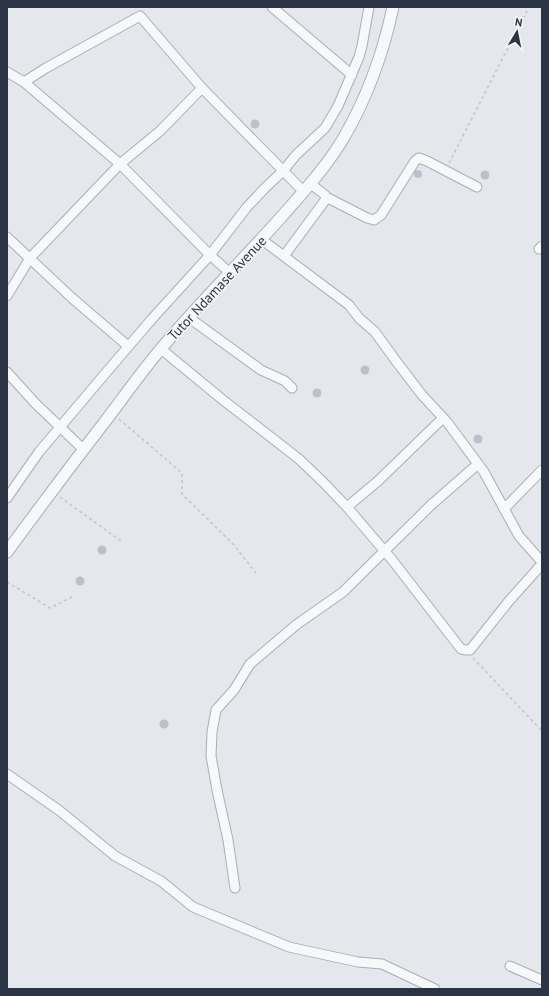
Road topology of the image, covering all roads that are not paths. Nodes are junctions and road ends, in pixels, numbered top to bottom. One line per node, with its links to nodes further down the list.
1 (272, 7): 5 (street)
2 (369, 7): 5 (street)
3 (393, 7): 11 (street, Tutor Ndamase Avenue)
4 (7, 72): 6 (street)
5 (352, 75): 9 (street)
6 (24, 82): 7 (street); 8 (street)
7 (202, 88): 8 (street); 9 (street)
8 (120, 164): 15 (street); 17 (street)
9 (284, 171): 11 (street); 15 (street)
10 (477, 187): 12 (street)
11 (307, 188): 12 (street); 14 (street, Tutor Ndamase Avenue)
12 (326, 197): 16 (street)
13 (7, 237): 17 (street)
14 (261, 240): 16 (street); 18 (street, Tutor Ndamase Avenue)
15 (210, 255): 18 (street); 21 (street)
16 (284, 256): 25 (street)
17 (30, 258): 19 (street); 21 (street)
18 (230, 273): 20 (street, Tutor Ndamase Avenue)
19 (7, 296)
20 (188, 317): 22 (street, Tutor Ndamase Avenue); 24 (street)
21 (128, 346): 26 (street)
22 (160, 349): 27 (street, Tutor Ndamase Avenue); 31 (street)
23 (7, 372): 26 (street)
24 (292, 388)
25 (443, 418): 28 (street); 31 (street)
26 (60, 427): 27 (street); 30 (street)
27 (83, 449): 34 (street, Tutor Ndamase Avenue)
28 (478, 464): 32 (street); 33 (street)
29 (542, 470): 32 (street)
30 (7, 498)
31 (347, 506): 33 (street)
32 (504, 509): 35 (street)
33 (385, 551): 35 (street); 37 (street)
34 (7, 552)
35 (542, 563)
36 (7, 774): 40 (street)
37 (235, 888)
38 (510, 966): 39 (street)
39 (542, 980)
40 (435, 989)

